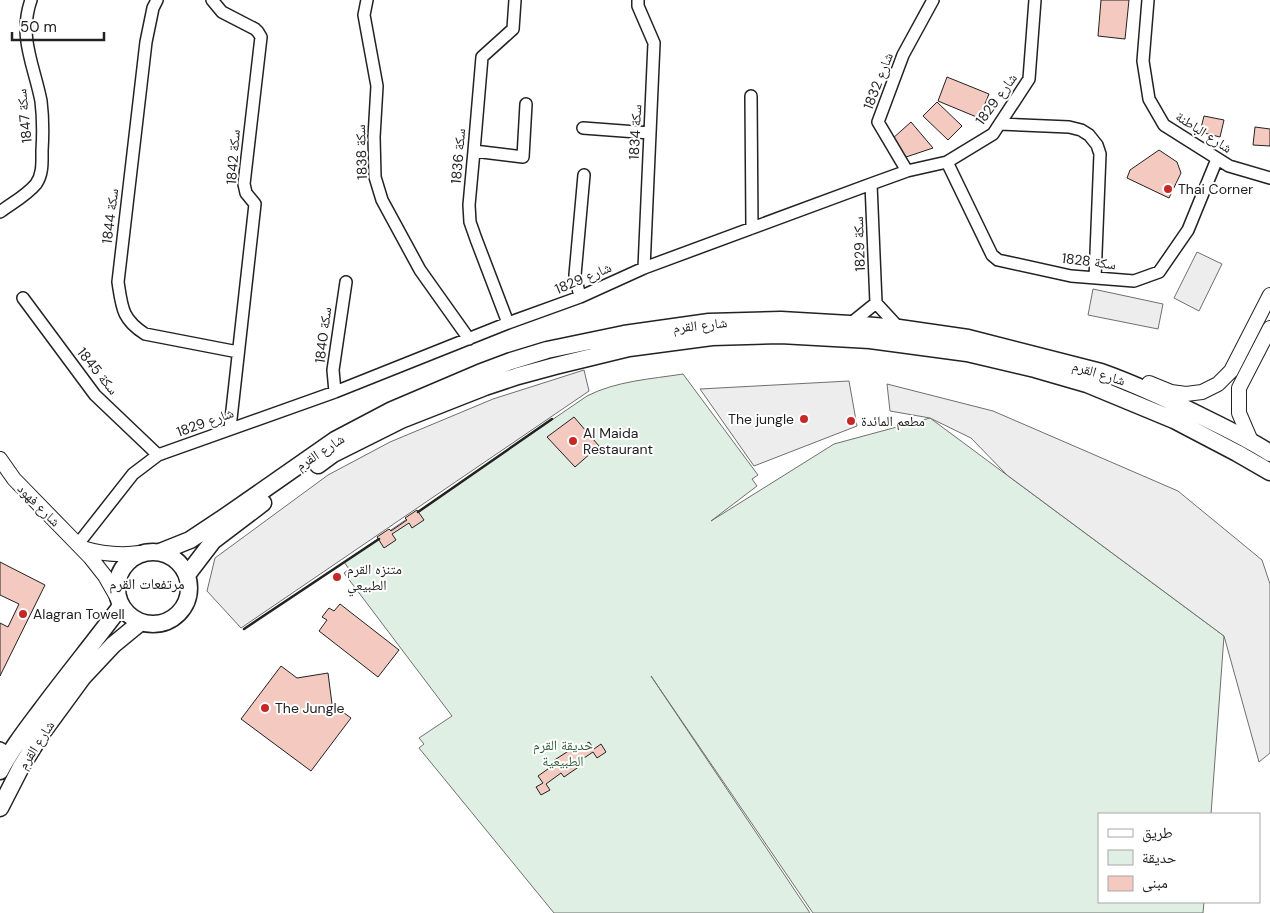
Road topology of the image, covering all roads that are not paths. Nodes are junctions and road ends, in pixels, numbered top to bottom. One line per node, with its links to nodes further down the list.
1 (31, 0): 22 (street, سكة 1847)
2 (157, 0): 36 (street, سكة 1844)
3 (212, 0): 36 (street, سكة 1842)
4 (367, 0): 35 (street, 1838 سكة)
5 (515, 0): 15 (street, سكة 1836)
6 (638, 0): 14 (street, سكة 1834)
7 (933, 0): 18 (street, 1832 شارع)
8 (1036, 0): 12 (street, 1829 شارع)
9 (1148, 0): 16 (street, شارع الباطنة)
10 (751, 96): 23 (street)
11 (526, 104): 15 (street)
12 (1000, 124): 17 (street, 1829 شارع); 25 (street)
13 (582, 128): 14 (street)
14 (650, 133): 24 (street, سكة 1834)
15 (474, 151): 31 (street, سكة 1836)
16 (1217, 159): 20 (street, شارع الباطنة); 25 (street, سكة 1828)
17 (947, 162): 18 (street, 1829 شارع); 25 (street, سكة 1828)
18 (907, 171): 21 (street, 1829 شارع)
19 (584, 175): 29 (street)
20 (1268, 176)
21 (871, 184): 23 (street, 1829 شارع); 30 (street, سكة 1829)
22 (0, 212)
23 (752, 228): 24 (street, 1829 شارع)
24 (644, 268): 29 (street, 1829 شارع)
25 (1095, 278)
26 (346, 282): 38 (street, سكة 1840)
27 (1270, 295): 37 (street)
28 (23, 298): 42 (street, 1845 سكة)
29 (580, 298): 31 (street, 1829 شارع)
30 (876, 303): 32 (street); 33 (street)
31 (508, 323): 35 (street, 1829 شارع)
32 (850, 324): 33 (main road, شارع القرم); 46 (main road, شارع القرم)
33 (899, 328): 37 (main road, شارع القرم)
34 (1270, 328): 40 (street)
35 (469, 339): 38 (street, 1829 شارع)
36 (238, 352): 39 (street, سكة 1842)
37 (1101, 372): 40 (main road, شارع القرم)
38 (335, 392): 39 (street, 1829 شارع)
39 (230, 428): 42 (street, 1829 شارع)
40 (1251, 441): 41 (main road, شارع القرم)
41 (1270, 453)
42 (158, 455): 45 (street, 1829 شارع)
43 (0, 459): 45 (street, شارع فهود)
44 (1270, 472): 48 (main road, شارع القرم)
45 (80, 546): 47 (street); 49 (street, شارع فهود)
46 (160, 552): 47 (main road); 48 (main road)
47 (140, 553): 49 (main road)
48 (187, 575): 50 (main road)
49 (119, 601): 50 (main road); 51 (main road, شارع القرم)
50 (141, 622): 53 (main road, شارع القرم)
51 (5, 750): 52 (main road, شارع القرم)
52 (0, 771)
53 (0, 808)

